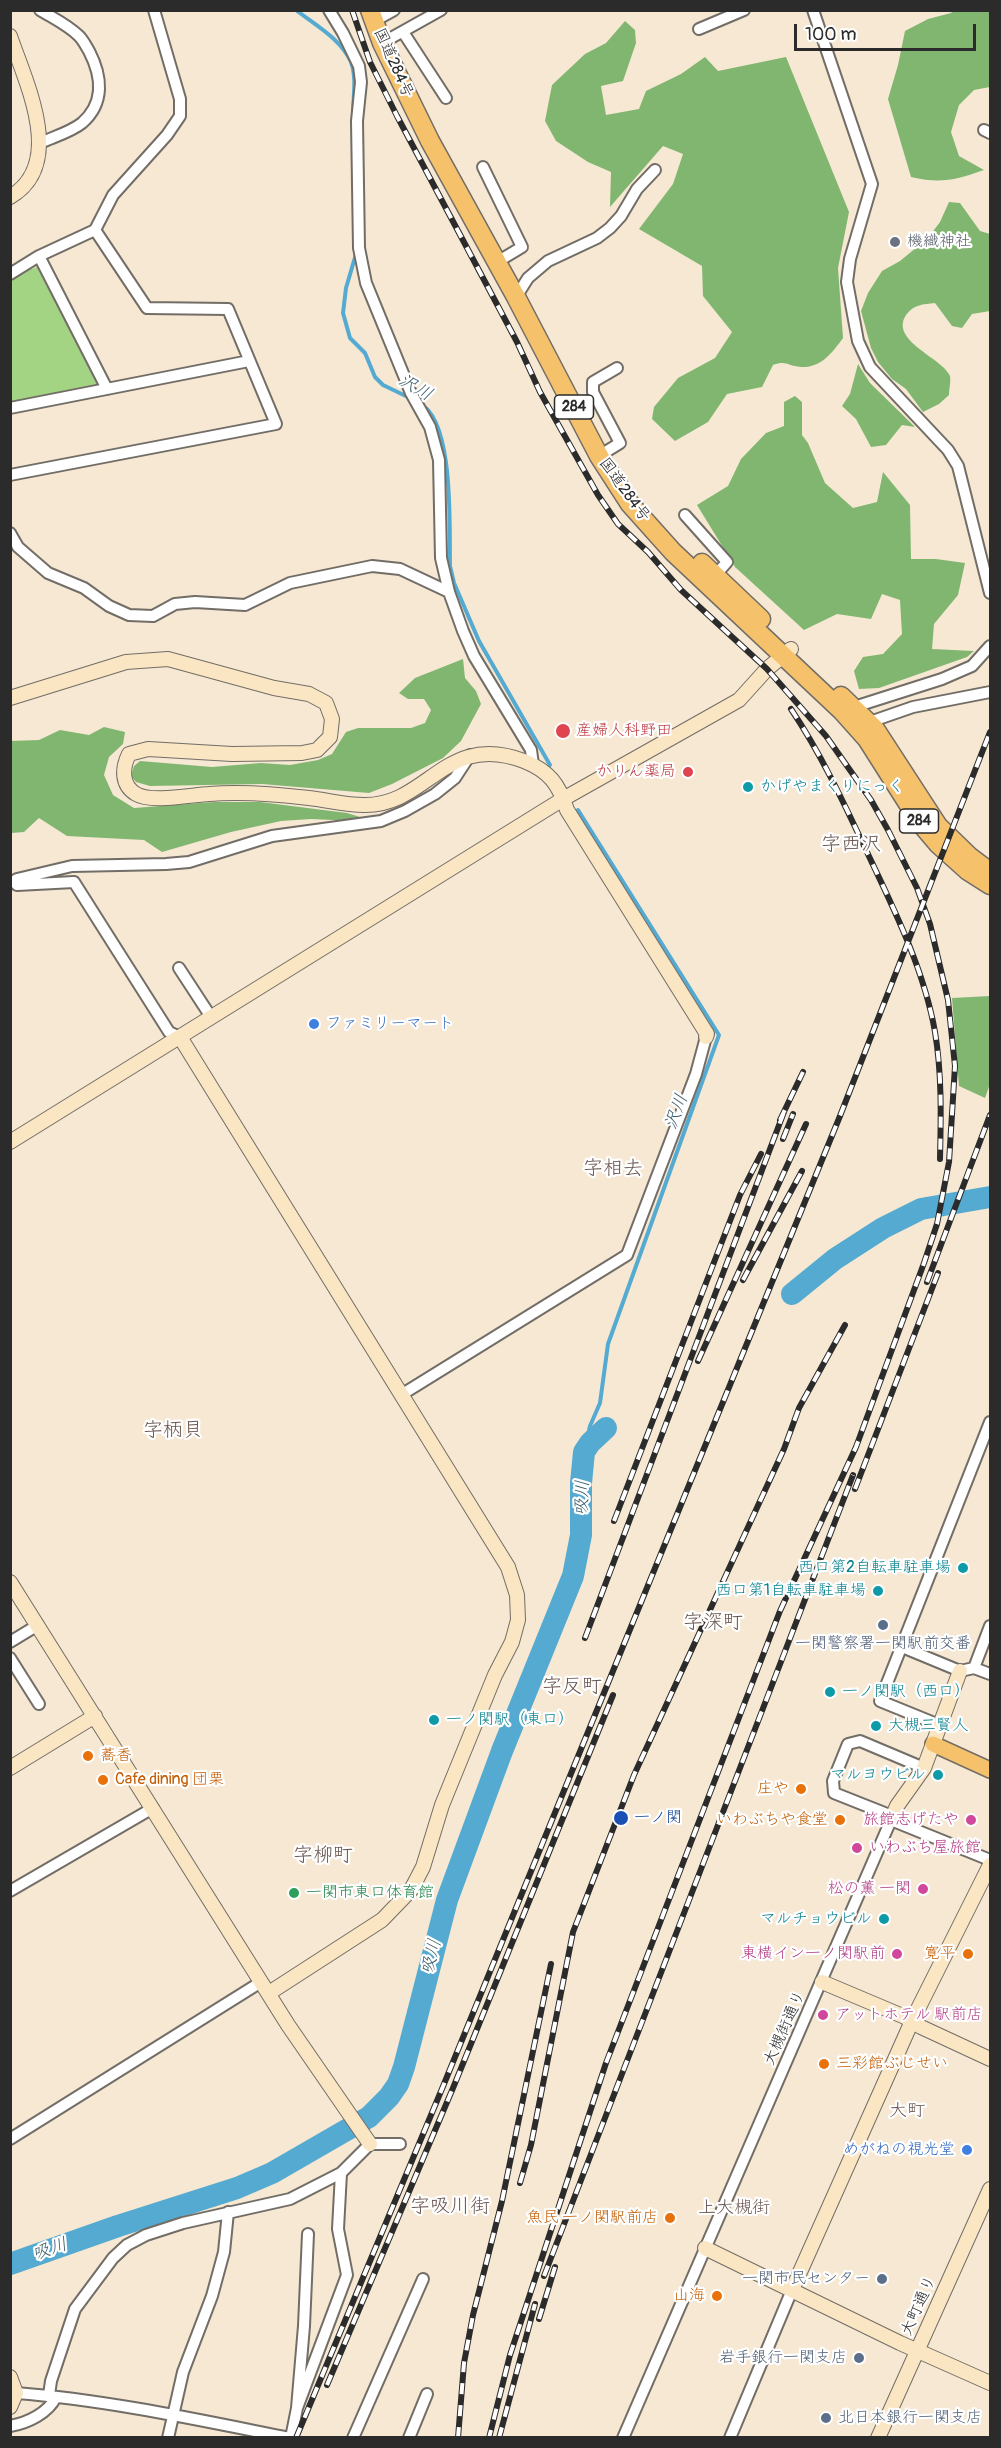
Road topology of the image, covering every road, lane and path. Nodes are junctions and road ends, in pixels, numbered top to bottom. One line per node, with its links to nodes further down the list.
1 (40, 10): 13 (street)
2 (154, 10): 17 (street)
3 (329, 10): 31 (street)
4 (441, 10): 10 (street)
5 (744, 10): 8 (street)
6 (813, 10): 32 (street)
7 (380, 14): 10 (highway, 国道284号 / 284)
8 (699, 29)
9 (10, 36): 11 (street)
10 (392, 38): 12 (street); 19 (highway, 国道284号 / 284)
11 (14, 57): 13 (street)
12 (446, 98)
13 (40, 143): 16 (street)
14 (483, 167): 19 (street)
15 (655, 170): 21 (street)
16 (10, 197)
17 (95, 230): 18 (street); 22 (street)
18 (39, 256): 20 (street); 24 (street)
19 (501, 258): 21 (highway, 国道284号 / 284)
20 (10, 274)
21 (519, 292): 26 (highway, 国道284号 / 284)
22 (249, 361): 24 (street); 27 (street)
23 (617, 368): 26 (street)
24 (107, 389): 25 (street)
25 (10, 408)
26 (603, 453): 30 (highway, 国道284号 / 284)
27 (10, 476)
28 (685, 515): 30 (street)
29 (10, 533): 31 (street)
30 (711, 580): 34 (highway, 国道284号 / 284)
31 (449, 592): 40 (street)
32 (990, 593)
33 (990, 646): 37 (street)
34 (787, 652): 37 (highway, 国道284号 / 284); 41 (street)
35 (990, 692): 38 (street)
36 (10, 698): 39 (street)
37 (848, 709): 38 (highway, 国道284号 / 284)
38 (862, 724): 42 (highway, 国道284号 / 284); 44 (highway, 国道284号 / 284)
39 (471, 754): 40 (street); 43 (street)
40 (534, 765): 41 (street)
41 (563, 799): 46 (street); 48 (street)
42 (990, 872)
43 (10, 884): 47 (street)
44 (990, 885)
45 (179, 968): 46 (street)
46 (211, 1017): 47 (street)
47 (180, 1037): 49 (street); 50 (street)
48 (706, 1037): 50 (street)
49 (10, 1142)
50 (401, 1395): 72 (street)
51 (990, 1422): 56 (street)
52 (10, 1581): 53 (street)
53 (38, 1625): 55 (street); 61 (street)
54 (990, 1626): 58 (street)
55 (10, 1642)
56 (902, 1647): 58 (street); 62 (street)
57 (10, 1658): 60 (street)
58 (967, 1670): 59 (street); 62 (street)
59 (990, 1674)
60 (39, 1704)
61 (95, 1716): 64 (street); 67 (street)
62 (939, 1725): 63 (street)
63 (933, 1744): 65 (street); 66 (main road)
64 (10, 1768)
65 (924, 1768): 68 (street); 68 (street)
66 (990, 1770)
67 (153, 1808): 70 (street); 72 (street)
68 (892, 1818): 69 (street); 71 (street, 大槻街通り)
69 (990, 1862): 73 (street)
70 (10, 1891)
71 (822, 1982): 73 (street); 82 (street, 大槻街通り)
72 (265, 1988): 75 (street); 76 (street)
73 (912, 2021): 74 (street); 84 (street)
74 (990, 2058)
75 (10, 2139)
76 (367, 2140): 77 (street); 78 (street)
77 (400, 2144)
78 (341, 2173): 80 (street); 92 (street)
79 (990, 2189): 85 (street, 大町通り)
80 (228, 2212): 90 (street); 93 (street)
81 (308, 2234): 92 (street)
82 (705, 2248): 84 (street); 99 (street, 大槻街通り)
83 (423, 2279): 97 (street)
84 (792, 2290): 85 (street); 100 (street)
85 (917, 2351): 87 (street); 101 (street, 大町通り)
86 (10, 2377): 88 (street)
87 (990, 2384)
88 (16, 2393): 90 (street); 91 (street)
89 (427, 2394): 98 (street)
90 (52, 2396): 93 (street); 94 (street)
91 (10, 2407)
92 (297, 2408): 96 (street)
93 (173, 2415): 95 (street); 96 (street)
94 (10, 2426)
95 (168, 2438)
96 (290, 2438)
97 (353, 2438)
98 (409, 2438)
99 (623, 2438)
100 (730, 2438)
101 (878, 2438)

